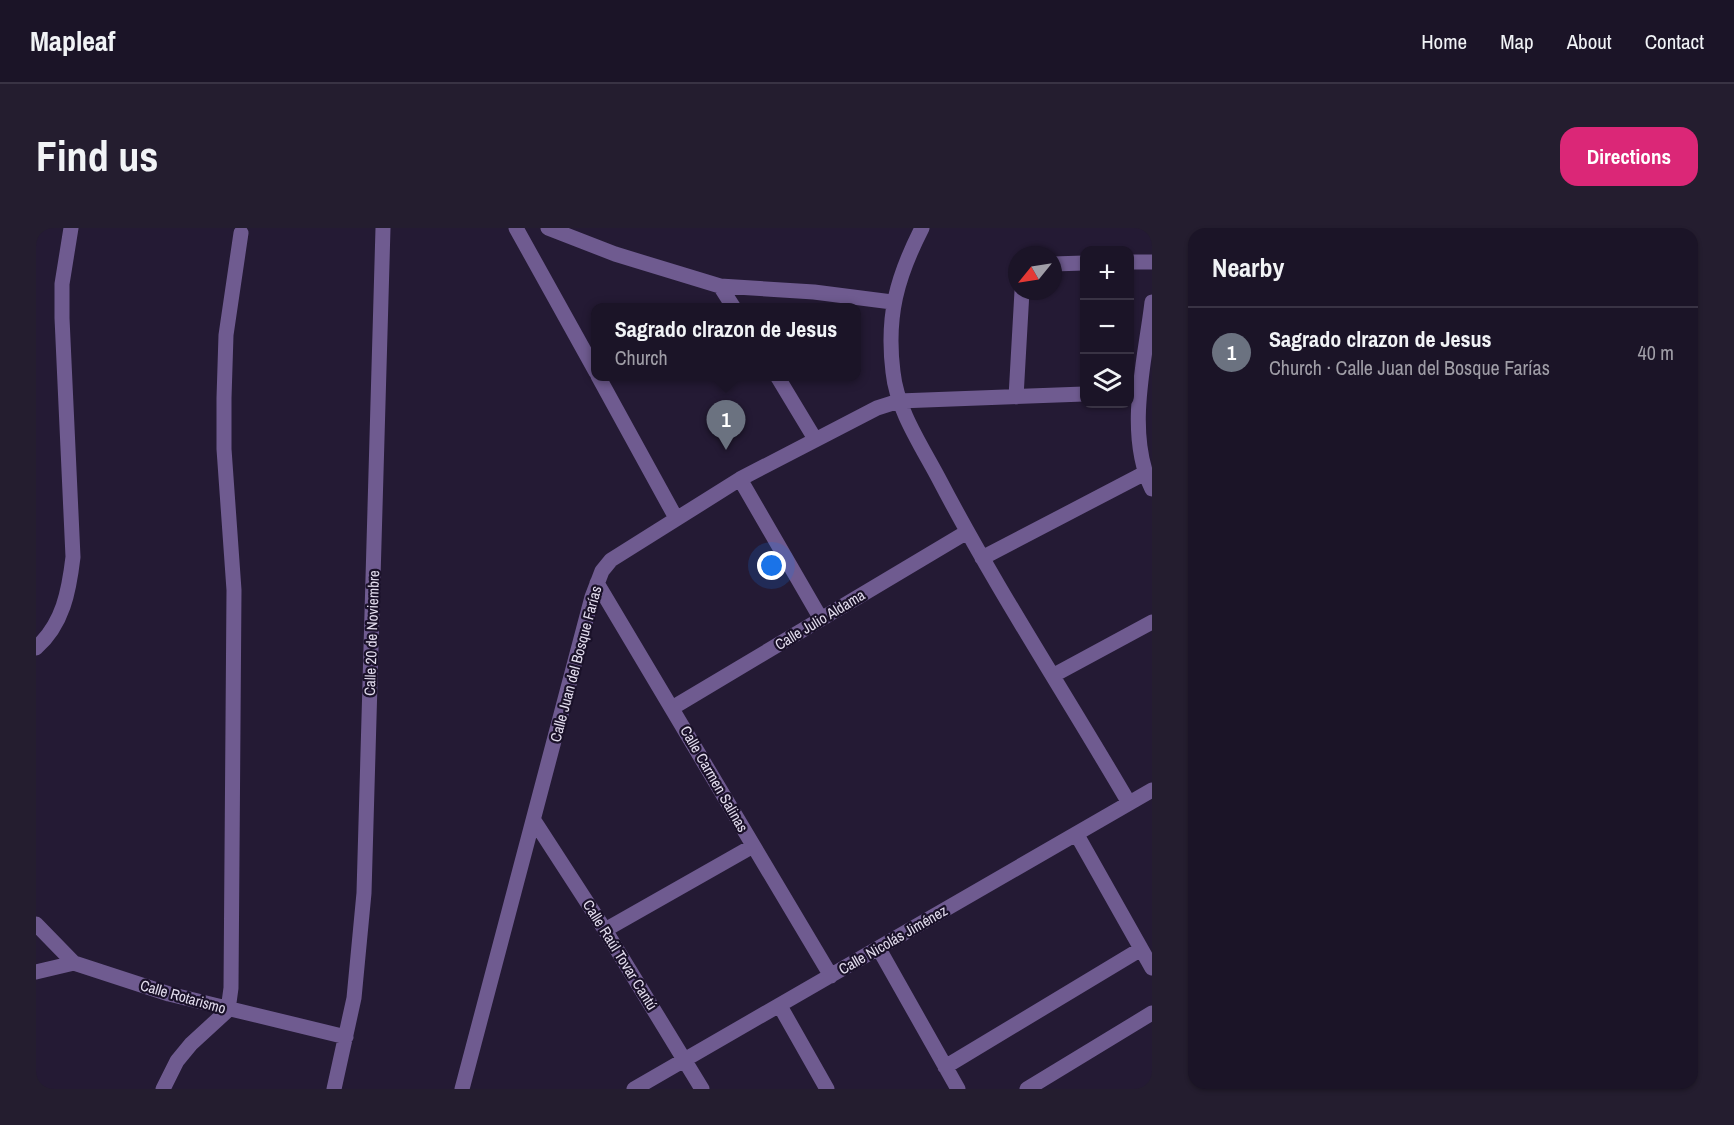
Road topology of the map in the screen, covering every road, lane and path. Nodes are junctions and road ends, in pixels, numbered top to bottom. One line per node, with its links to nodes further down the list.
1 (71, 228): 33 (street)
2 (383, 228): 52 (street, Calle 20 de Noviembre)
3 (516, 228): 16 (street)
4 (548, 228): 11 (street)
5 (922, 228): 13 (street)
6 (241, 233): 50 (street)
7 (1134, 262): 8 (street)
8 (1152, 262)
9 (1080, 263): 10 (street)
10 (1062, 264)
11 (720, 286): 13 (street); 15 (street)
12 (1021, 300): 21 (street)
13 (892, 302): 22 (street)
14 (1152, 302): 19 (street)
15 (731, 303)
16 (591, 363)
17 (601, 381): 27 (street)
18 (780, 381): 23 (street)
19 (1141, 391): 24 (street)
20 (1080, 394): 21 (street, Calle Juan del Bosque Farías)
21 (1016, 398): 22 (street, Calle Juan del Bosque Farías)
22 (899, 401): 23 (street, Calle Juan del Bosque Farías); 28 (street)
23 (815, 439): 25 (street, Calle Juan del Bosque Farías)
24 (1145, 473): 26 (street); 29 (street)
25 (740, 479): 27 (street, Calle Juan del Bosque Farías); 31 (street)
26 (1152, 489)
27 (676, 518): 30 (street, Calle Juan del Bosque Farías)
28 (967, 532): 29 (street); 31 (street, Calle Julio Aldama)
29 (982, 558): 34 (street)
30 (597, 583): 35 (street, Calle Carmen Salinas); 38 (street, Calle Juan del Bosque Farías)
31 (821, 619): 35 (street, Calle Julio Aldama)
32 (1152, 622): 34 (street)
33 (36, 648)
34 (1054, 675): 37 (street)
35 (672, 708): 40 (street, Calle Carmen Salinas)
36 (1152, 790): 37 (street, Calle Nicolás Jiménez)
37 (1129, 803): 39 (street, Calle Nicolás Jiménez)
38 (535, 822): 42 (street, Calle Raúl Tovar Cantú); 57 (street, Calle Juan del Bosque Farías)
39 (1077, 835): 43 (street, Calle Nicolás Jiménez); 44 (street)
40 (753, 846): 42 (street); 48 (street, Calle Carmen Salinas)
41 (36, 924): 45 (street, Calle Rotarismo)
42 (605, 930): 53 (street, Calle Raúl Tovar Cantú)
43 (879, 949): 48 (street, Calle Nicolás Jiménez); 54 (street)
44 (1141, 949): 46 (street); 54 (street)
45 (74, 963): 47 (street); 50 (street, Calle Rotarismo)
46 (1152, 968)
47 (36, 972)
48 (831, 976): 49 (street, Calle Nicolás Jiménez)
49 (780, 1006): 53 (street, Calle Nicolás Jiménez); 60 (street)
50 (228, 1010): 52 (street, Calle Rotarismo); 55 (street)
51 (1152, 1013): 62 (street)
52 (346, 1037): 56 (street, Calle 20 de Noviembre)
53 (686, 1061): 58 (street, Calle Nicolás Jiménez); 59 (street, Calle Raúl Tovar Cantú)
54 (945, 1067): 61 (street)
55 (163, 1089)
56 (334, 1089)
57 (462, 1089)
58 (634, 1089)
59 (702, 1089)
60 (827, 1089)
61 (958, 1089)
62 (1027, 1089)

